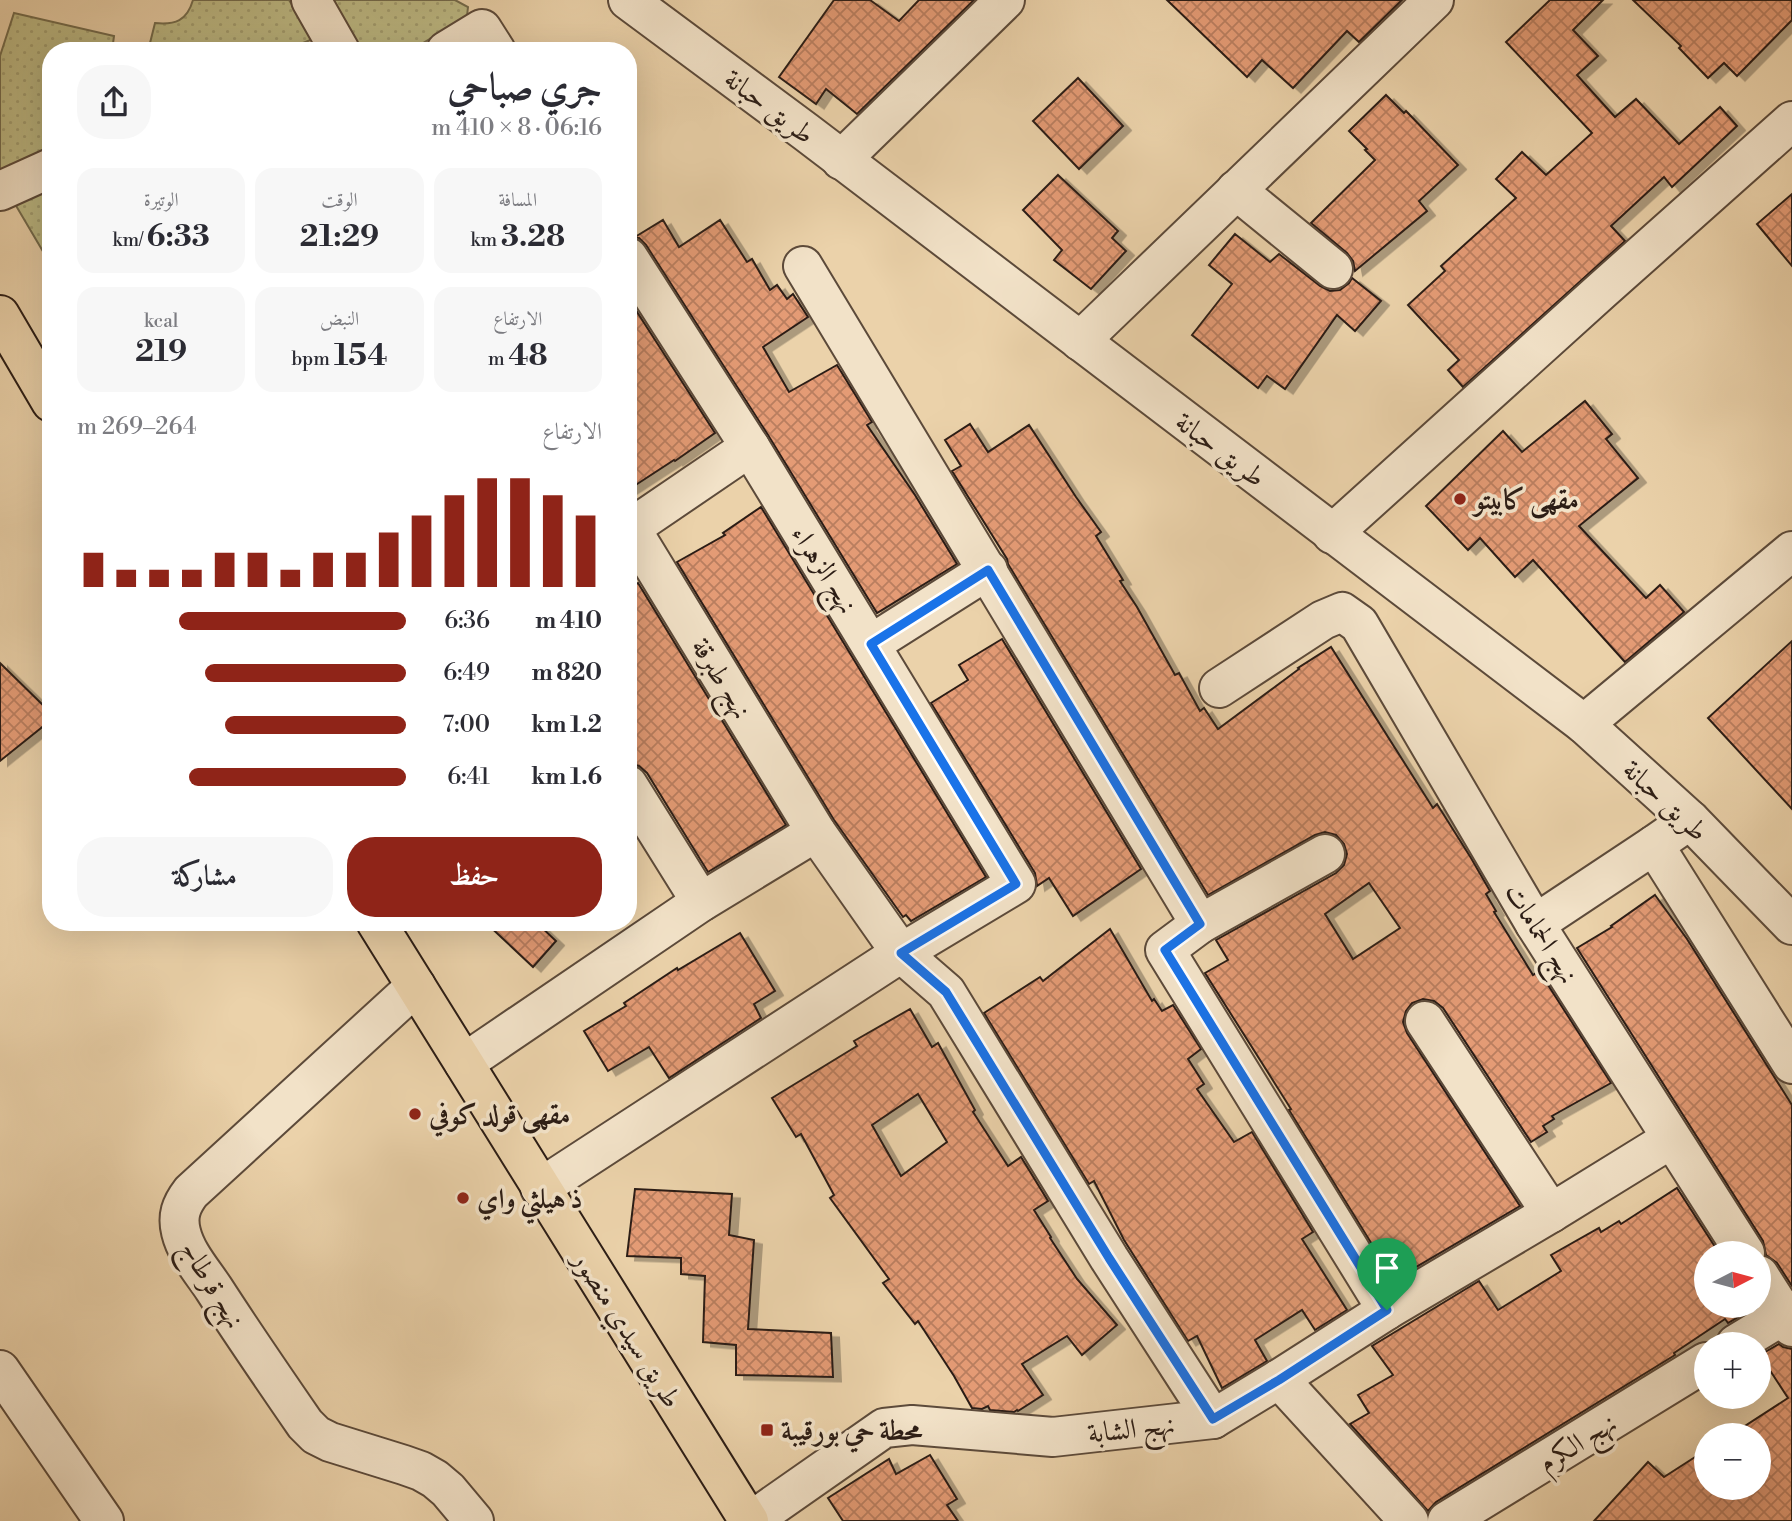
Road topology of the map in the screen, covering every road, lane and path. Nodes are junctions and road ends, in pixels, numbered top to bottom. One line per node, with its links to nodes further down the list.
1 (311, 0): 5 (street)
2 (628, 0): 9 (street, طريق حبانة)
3 (1005, 0): 9 (street)
4 (1434, 0): 11 (street)
5 (329, 42)
6 (461, 42): 7 (street)
7 (490, 42)
8 (1792, 121): 21 (street)
9 (841, 160): 17 (street, طريق حبانة)
10 (42, 172): 12 (street)
11 (1236, 190): 14 (street); 17 (street)
12 (0, 191)
13 (803, 266): 24 (street)
14 (1332, 269)
15 (637, 271): 19 (street, نهج الزهراء)
16 (0, 315): 18 (main road)
17 (1080, 341): 21 (street, طريق حبانة)
18 (42, 387)
19 (750, 447): 20 (street); 25 (street, نهج الزهراء)
20 (637, 521)
21 (1332, 534): 27 (street, طريق حبانة)
22 (637, 538): 30 (street, نهج طبرقة)
23 (1792, 551): 27 (street)
24 (988, 570): 25 (street); 34 (street)
25 (871, 644): 38 (street, نهج الزهراء)
26 (1219, 688): 35 (street, نهج الحمامات)
27 (1584, 724): 29 (street, طريق حبانة)
28 (637, 799): 33 (street)
29 (1690, 820): 31 (street); 36 (street, طريق حبانة)
30 (816, 832): 33 (street); 38 (street, نهج طبرقة)
31 (1654, 845): 35 (street); 42 (street)
32 (1325, 854): 34 (street)
33 (701, 902): 41 (street)
34 (1200, 924): 48 (street)
35 (1535, 924): 43 (street, نهج الحمامات)
36 (1792, 925)
37 (382, 931): 39 (main road, طريق سيدي منصور)
38 (901, 953): 44 (street); 54 (street, نهج طبرقة)
39 (416, 986): 41 (main road, طريق سيدي منصور); 56 (street, نهج قرطاج)
40 (1425, 1021): 45 (street)
41 (464, 1063): 44 (main road, طريق سيدي منصور)
42 (1792, 1064)
43 (1671, 1139): 45 (street, نهج الشابة); 46 (street, نهج الحمامات)
44 (540, 1188): 57 (main road, طريق سيدي منصور)
45 (1551, 1213): 48 (street, نهج الشابة)
46 (1737, 1241)
47 (1771, 1292): 49 (street)
48 (1387, 1310): 53 (street, نهج الشابة)
49 (1789, 1317): 50 (street)
50 (1760, 1332)
51 (1694, 1369): 59 (street, نهج الكرم)
52 (0, 1370): 55 (street)
53 (1279, 1380): 54 (street, نهج الشابة); 58 (street)
54 (1213, 1419): 57 (street, نهج الشابة)
55 (104, 1521)
56 (474, 1521)
57 (750, 1521)
58 (1409, 1521)
59 (1447, 1521)

